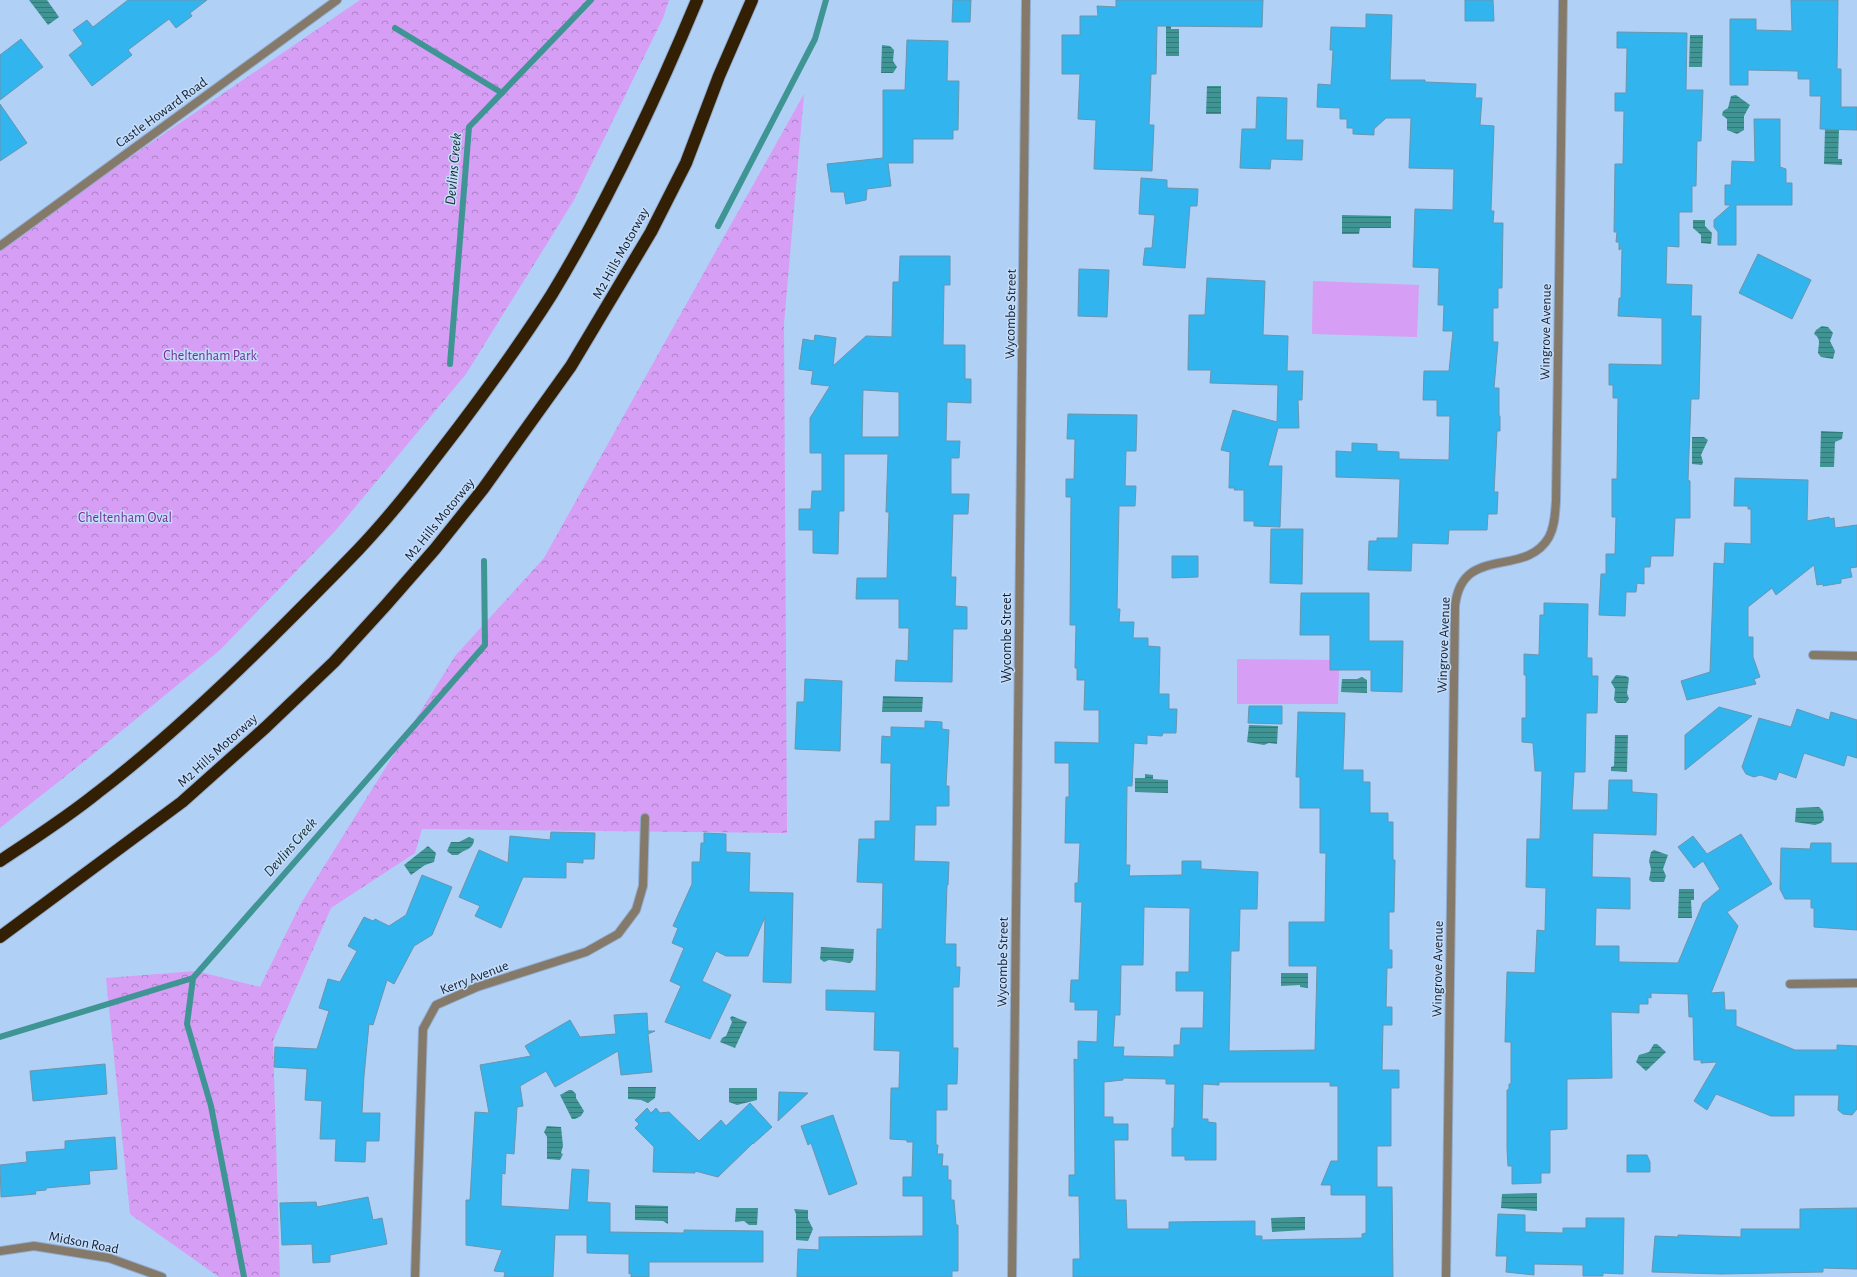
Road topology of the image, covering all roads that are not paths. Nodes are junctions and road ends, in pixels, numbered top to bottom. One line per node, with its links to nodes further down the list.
1 (338, 0): 6 (street, Castle Howard Road)
2 (697, 0): 10 (highway)
3 (752, 0): 11 (highway, M2 Hills Motorway)
4 (1026, 0): 17 (street, Wycombe Street)
5 (1563, 0): 18 (street, Wingrove Avenue)
6 (0, 246)
7 (1813, 655): 8 (street)
8 (1857, 656)
9 (645, 818): 16 (street, Kerry Avenue)
10 (0, 862)
11 (0, 937)
12 (1857, 983): 13 (street)
13 (1790, 984)
14 (0, 1251): 15 (street, Midson Road)
15 (162, 1277)
16 (415, 1277)
17 (1012, 1277)
18 (1446, 1277)

